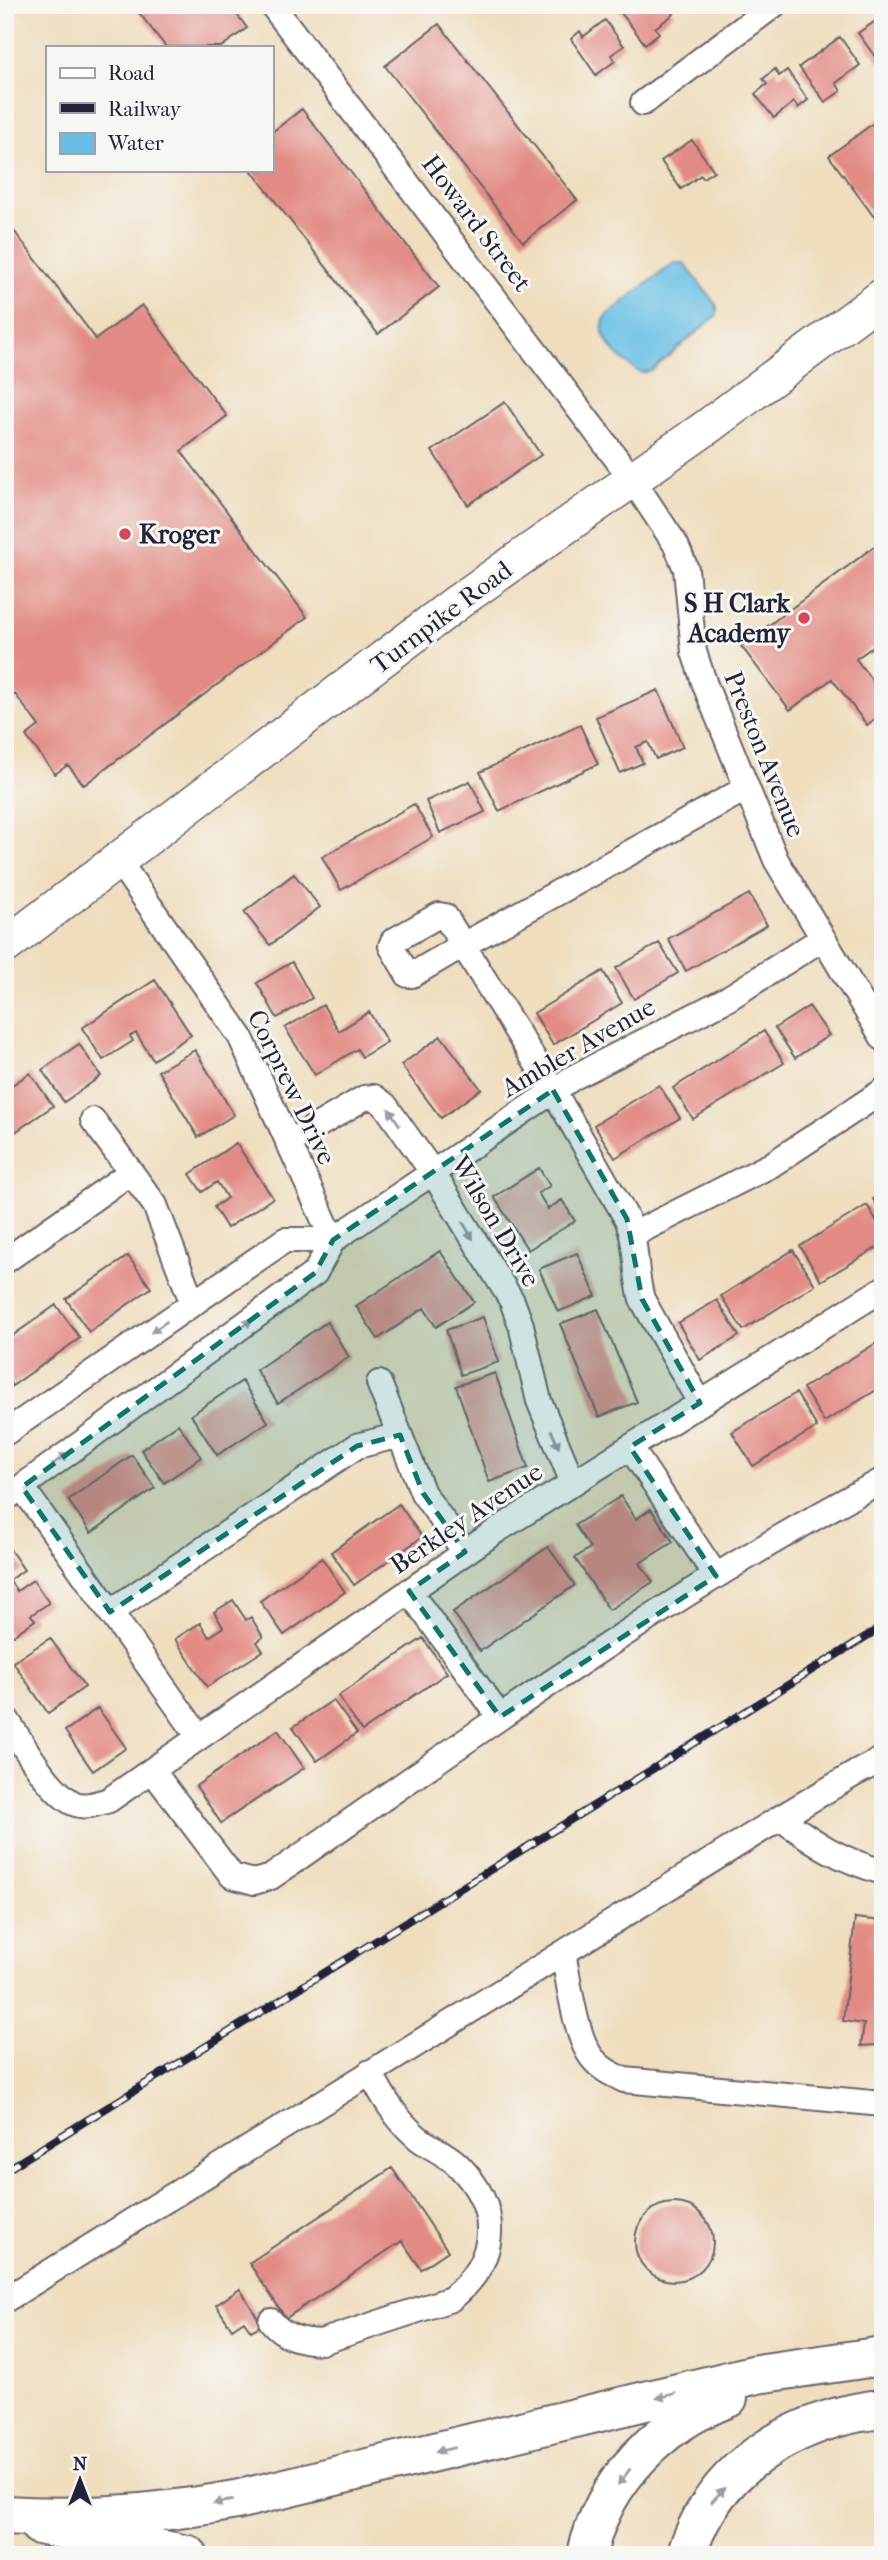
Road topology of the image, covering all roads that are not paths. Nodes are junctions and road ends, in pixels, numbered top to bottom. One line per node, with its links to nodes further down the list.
1 (272, 5): 5 (street, Howard Street)
2 (774, 5): 3 (street)
3 (643, 103)
4 (883, 296): 5 (main road, Turnpike Road)
5 (632, 479): 6 (street, Preston Avenue); 7 (main road, Turnpike Road)
6 (747, 788): 8 (street, Preston Avenue); 11 (street)
7 (118, 860): 9 (main road, Turnpike Road); 14 (street, Corprew Drive)
8 (823, 938): 10 (street, Preston Avenue); 11 (street, Ambler Avenue)
9 (5, 946)
10 (883, 1038)
11 (553, 1090): 16 (street, Ambler Avenue); 17 (street)
12 (883, 1091): 17 (street)
13 (93, 1120): 15 (street)
14 (288, 1143): 16 (street, Wilson Drive, one-way to 14); 18 (street, Corprew Drive)
15 (131, 1172): 19 (street); 21 (street)
16 (433, 1173): 18 (street, Ambler Avenue); 28 (street, Wilson Drive, one-way to 28)
17 (634, 1234): 23 (street)
18 (333, 1240): 21 (street); 29 (street, Ambler Avenue, one-way to 18)
19 (5, 1261)
20 (883, 1289): 23 (street, Berkley Avenue)
21 (193, 1304): 24 (street, one-way to 24)
22 (379, 1383): 25 (street)
23 (700, 1403): 26 (street, Berkley Avenue)
24 (8, 1424)
25 (400, 1435): 30 (street); 33 (street)
26 (631, 1447): 28 (street, Berkley Avenue); 31 (street)
27 (883, 1480): 31 (street)
28 (573, 1483): 30 (street, Berkley Avenue)
29 (13, 1493): 33 (street)
30 (464, 1552): 32 (street, Berkley Avenue)
31 (716, 1576): 35 (street)
32 (409, 1591): 35 (street); 36 (street, Berkley Avenue)
33 (110, 1612): 36 (street)
34 (5, 1717): 38 (street, Berkley Avenue)
35 (500, 1717): 38 (street)
36 (199, 1737): 38 (street, Berkley Avenue)
37 (883, 1759): 39 (street)
38 (152, 1770)
39 (780, 1818): 40 (street); 41 (street)
40 (883, 1871)
41 (563, 1953): 42 (street); 43 (street)
42 (370, 2072): 44 (street); 45 (street)
43 (883, 2104)
44 (5, 2300)
45 (271, 2321)
46 (883, 2356): 47 (main road)
47 (828, 2362): 49 (main road, one-way to 49); 51 (main road, one-way to 51)
48 (883, 2409): 52 (main road, one-way to 48)
49 (5, 2517): 50 (main road)
50 (188, 2555)
51 (587, 2555)
52 (686, 2555)

